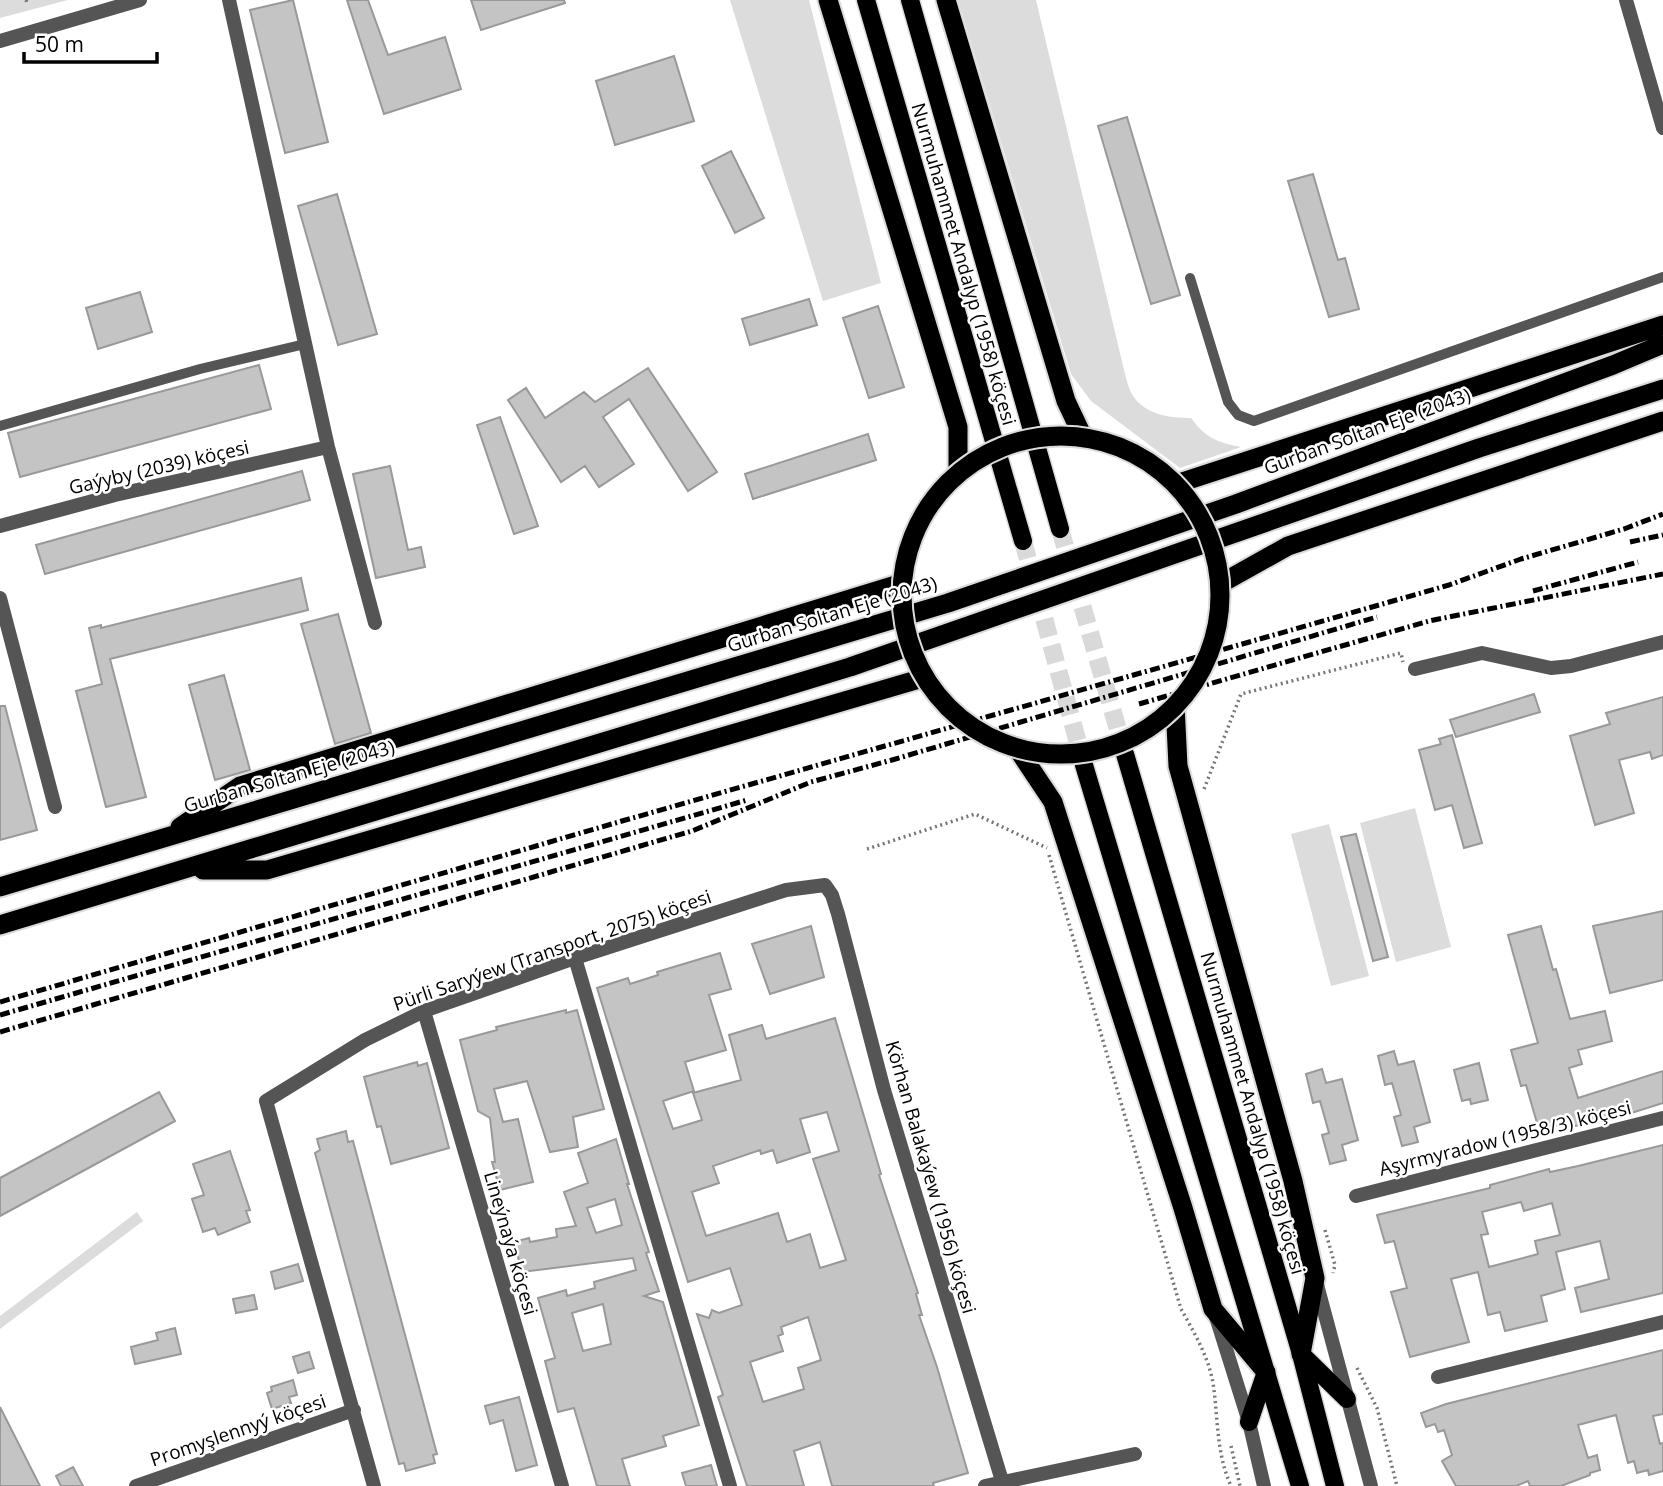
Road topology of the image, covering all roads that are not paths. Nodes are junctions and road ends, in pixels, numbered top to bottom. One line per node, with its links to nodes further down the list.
1 (140, 0): 8 (street)
2 (229, 0): 13 (street)
3 (828, 0): 20 (highway)
4 (866, 0): 24 (main road, Nurmuhammet Andalyp (1958) köçesi)
5 (910, 0): 23 (main road, Nurmuhammet Andalyp (1958) köçesi)
6 (946, 0): 18 (highway)
7 (1626, 0): 9 (street)
8 (0, 41)
9 (1663, 128)
10 (1663, 277): 11 (lane)
11 (1191, 278)
12 (1663, 325): 21 (highway)
13 (305, 344): 17 (lane); 19 (street)
14 (1663, 344): 37 (highway, Gurban Soltan Eje (2043))
15 (1663, 389): 38 (highway)
16 (1663, 421): 26 (highway)
17 (0, 426)
18 (1083, 437): 20 (highway, bridge); 21 (highway, bridge)
19 (328, 447): 22 (street, Gaýyby (2039) köçesi); 28 (street)
20 (958, 473): 25 (highway, bridge)
21 (1176, 484): 26 (highway, bridge)
22 (0, 526)
23 (1060, 529)
24 (1023, 541)
25 (902, 583): 31 (highway, bridge); 37 (highway)
26 (1220, 584): 32 (highway, bridge)
27 (0, 598): 36 (street)
28 (375, 622)
29 (1663, 642): 30 (street)
30 (1410, 670)
31 (923, 678): 33 (highway, bridge); 38 (highway)
32 (1175, 705): 33 (highway, bridge); 46 (highway)
33 (1017, 748): 47 (highway)
34 (1125, 754): 49 (main road, Nurmuhammet Andalyp (1958) köçesi)
35 (1084, 765): 50 (main road)
36 (55, 807)
37 (164, 837): 40 (highway, Gurban Soltan Eje (2043))
38 (180, 870): 41 (highway)
39 (825, 885): 42 (street, Pürli Saryýew (Transport, 2075) köçesi); 56 (street, Körhan Balakaýew (1956) köçesi)
40 (0, 887)
41 (0, 925)
42 (575, 958): 43 (street, Pürli Saryýew (Transport, 2075) köçesi); 60 (street)
43 (424, 1011): 53 (street, Pürli Saryýew (Transport, 2075) köçesi); 59 (street, Lineýnaýa köçesi)
44 (1663, 1118): 45 (street, Aşyrmyradow (1958/3) köçesi)
45 (1356, 1196)
46 (1324, 1279): 49 (highway); 52 (street)
47 (1213, 1309): 50 (highway); 54 (street)
48 (1663, 1322): 51 (street)
49 (1301, 1354): 52 (main road); 64 (main road, Nurmuhammet Andalyp (1958) köçesi)
50 (1266, 1372): 54 (main road); 63 (main road)
51 (1438, 1377)
52 (1347, 1399): 65 (street)
53 (354, 1410): 57 (street, Promyşlennyý köçesi); 58 (street)
54 (1249, 1422): 62 (street)
55 (1135, 1454): 56 (street)
56 (1002, 1481): 61 (street)
57 (136, 1486)
58 (374, 1486)
59 (562, 1486)
60 (730, 1486)
61 (985, 1486)
62 (1264, 1486)
63 (1300, 1486)
64 (1335, 1486)
65 (1371, 1486)

